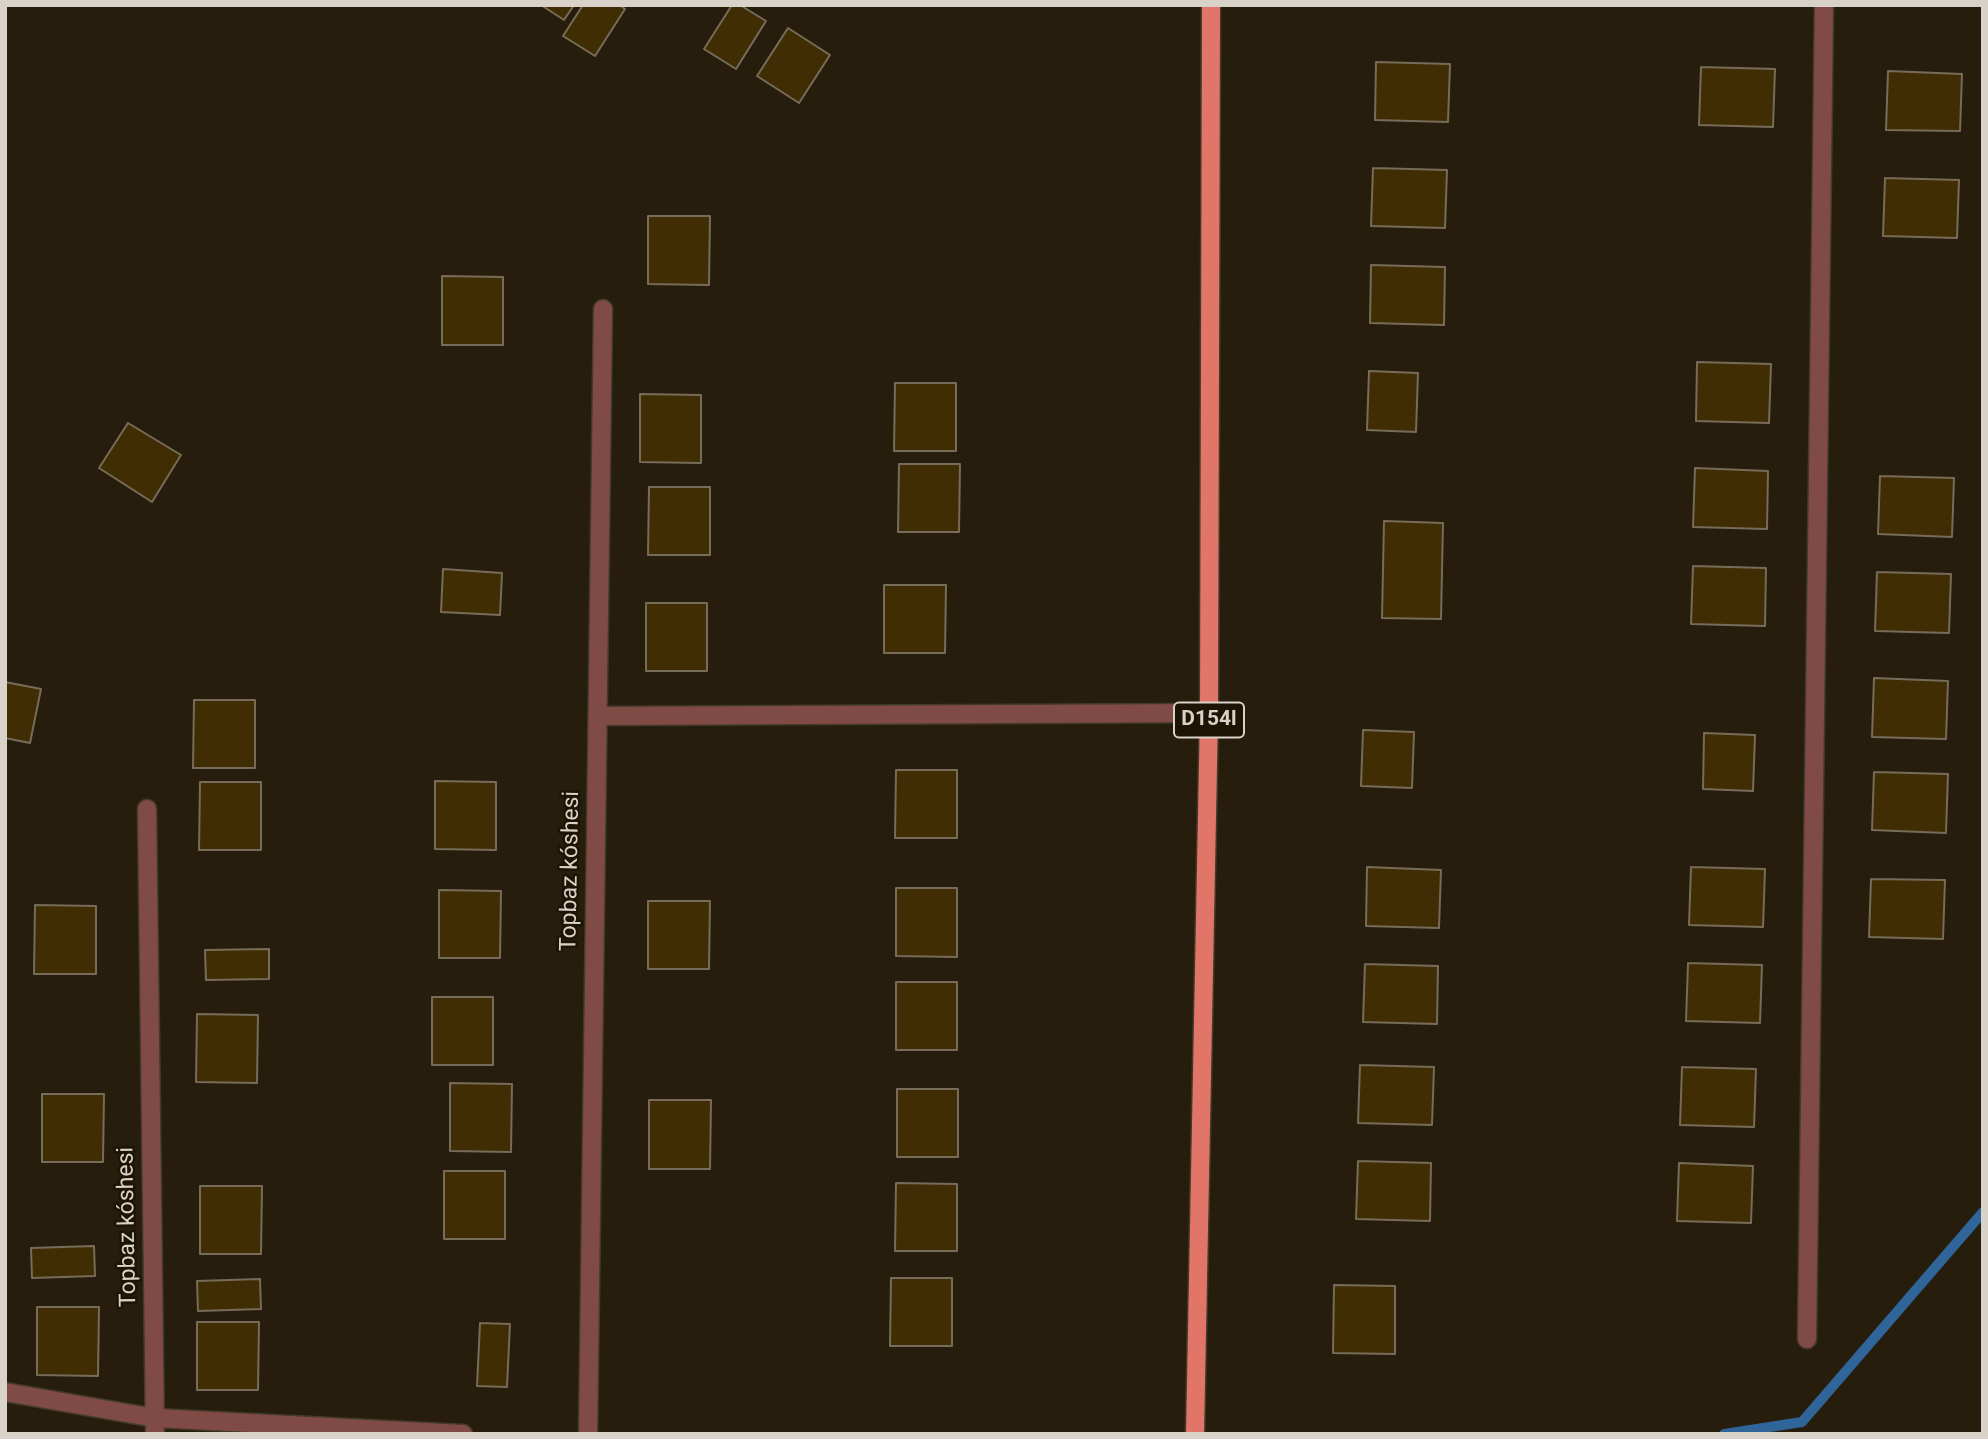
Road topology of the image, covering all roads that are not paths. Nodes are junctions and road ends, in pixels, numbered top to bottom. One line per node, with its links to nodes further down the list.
1 (1211, 5): 4 (main road, D154l)
2 (1824, 5): 7 (street)
3 (603, 309): 5 (street, Topbaz kóshesi)
4 (1209, 713): 5 (street); 12 (main road, D154l)
5 (598, 716): 11 (street, Topbaz kóshesi)
6 (147, 809): 9 (street, Topbaz kóshesi)
7 (1807, 1339)
8 (5, 1392): 9 (street)
9 (155, 1426): 10 (street)
10 (463, 1434)
11 (588, 1434)
12 (1195, 1434)

